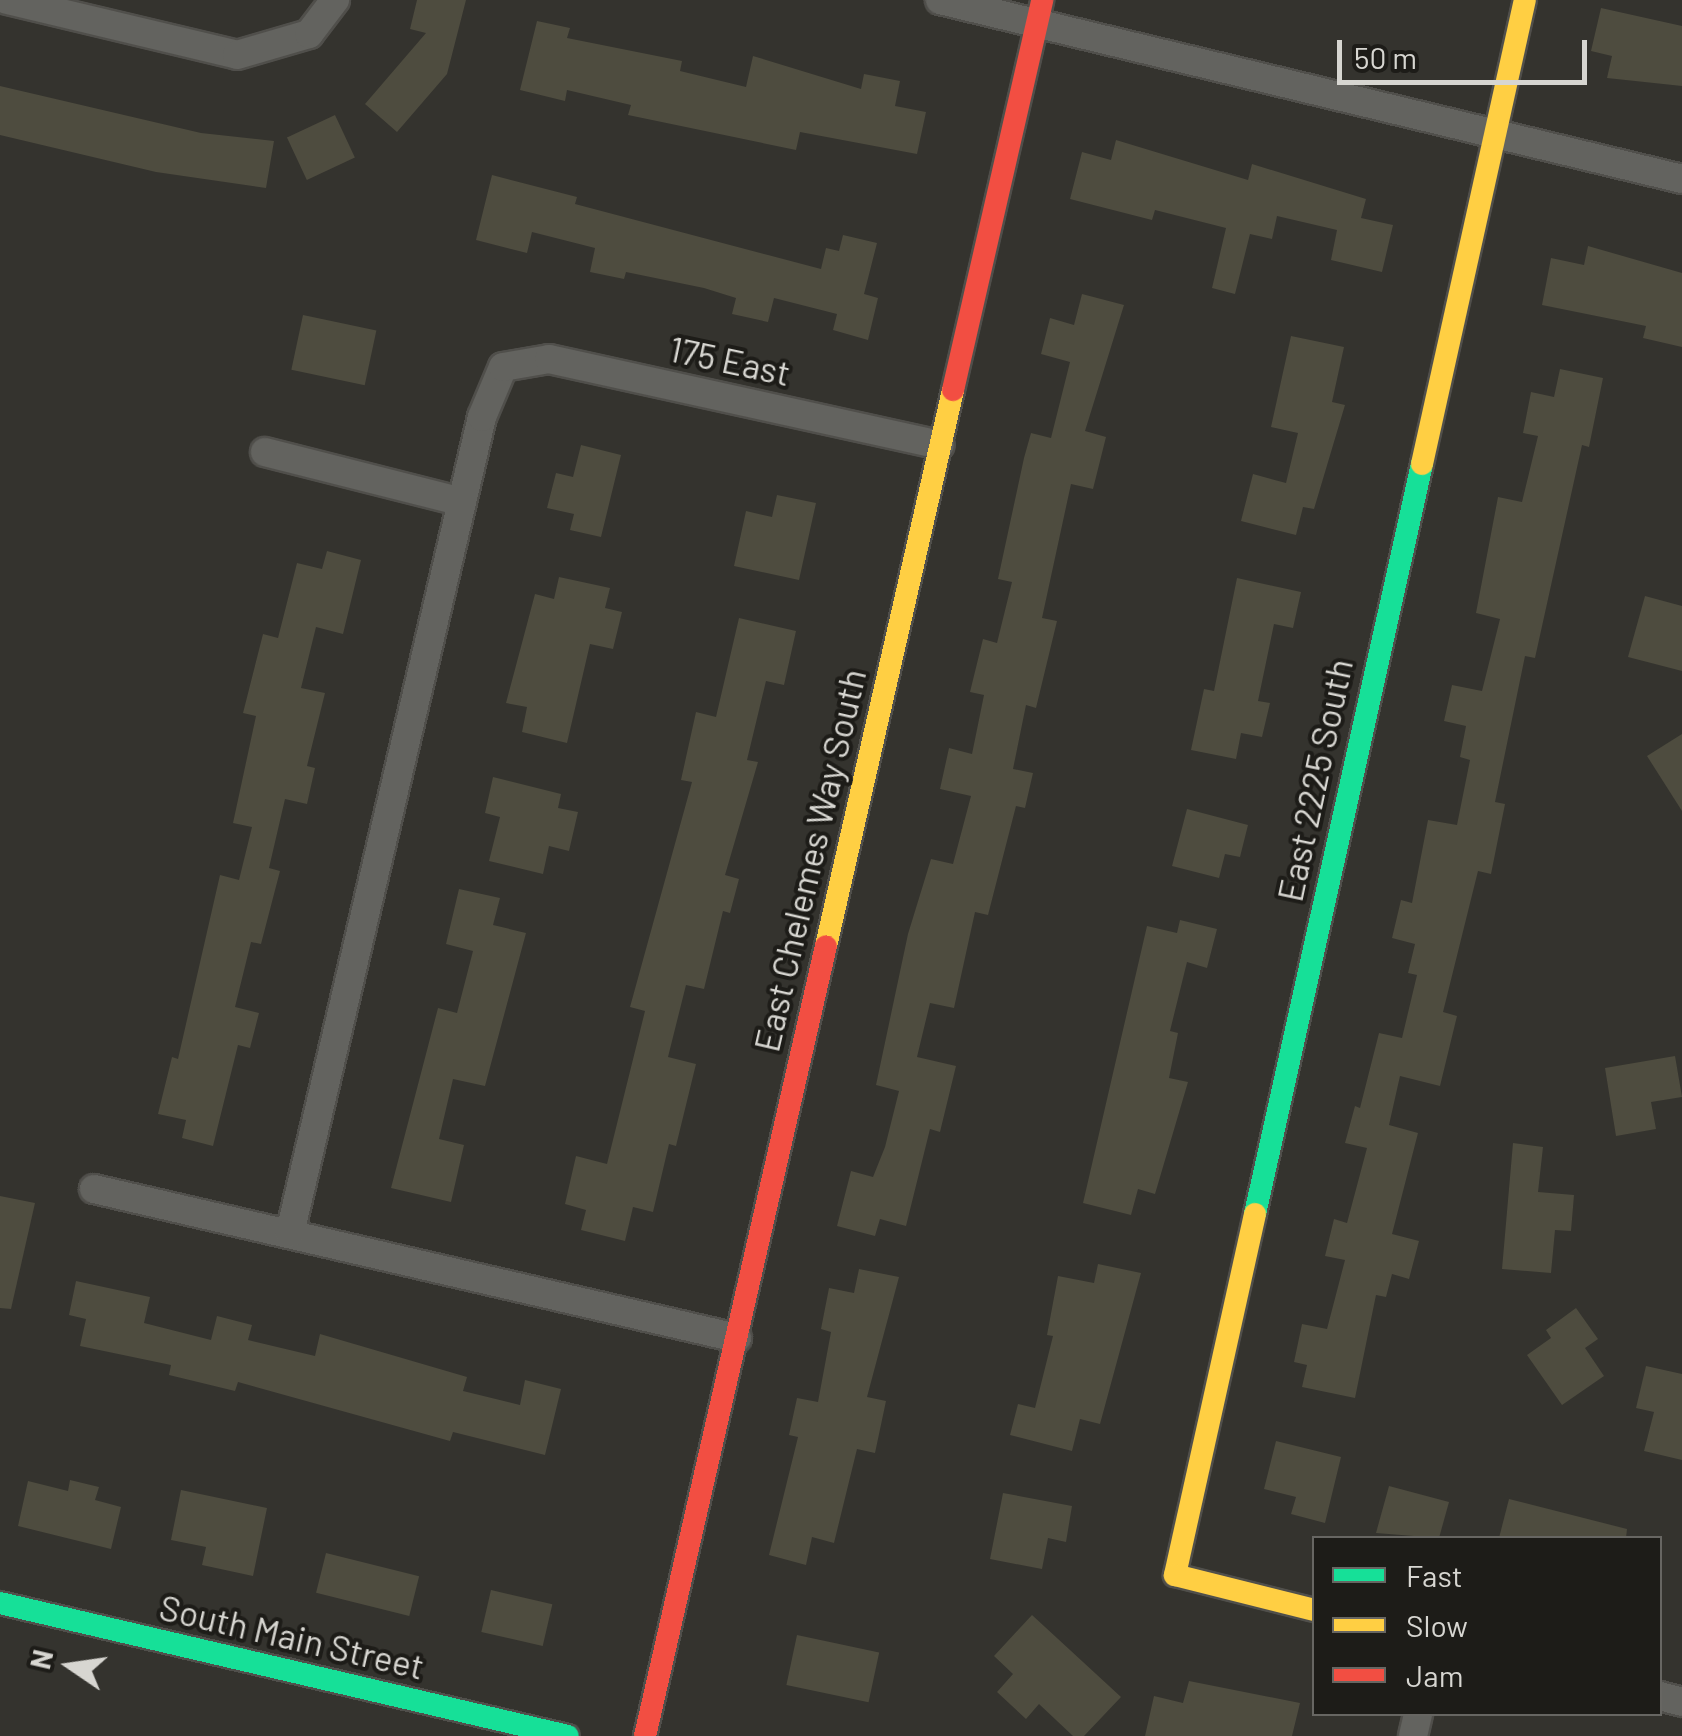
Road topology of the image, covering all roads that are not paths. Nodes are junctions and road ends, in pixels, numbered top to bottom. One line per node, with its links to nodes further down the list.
1 (7, 0): 2 (street)
2 (334, 0)
3 (940, 0): 5 (street)
4 (1524, 0): 6 (street, East 2225 South)
5 (1040, 12): 6 (street); 8 (street, East Chelemes Way South)
6 (1492, 134): 7 (street); 15 (street, East 2225 South)
7 (1682, 179)
8 (940, 444): 10 (street, 175 East); 13 (street, East Chelemes Way South)
9 (266, 452): 10 (street)
10 (462, 502): 12 (street)
11 (94, 1189): 12 (street)
12 (290, 1233): 13 (street)
13 (736, 1338): 17 (street, East Chelemes Way South)
14 (0, 1603): 16 (street, South Main Street)
15 (1312, 1609)
16 (568, 1736)
17 (646, 1736)

